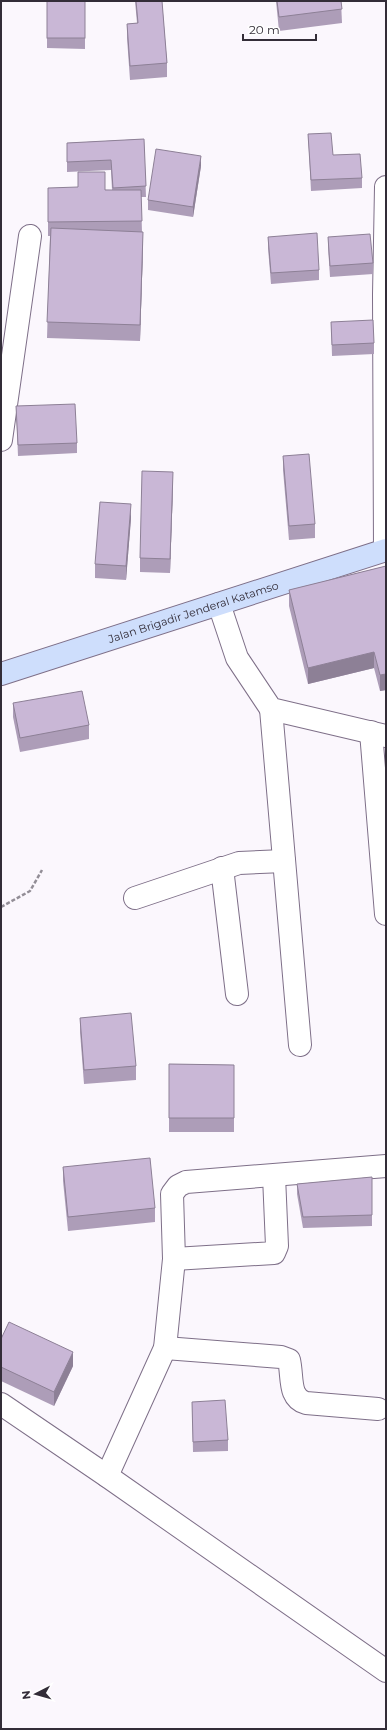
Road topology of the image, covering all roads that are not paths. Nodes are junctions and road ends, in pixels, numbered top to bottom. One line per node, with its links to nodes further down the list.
1 (386, 187): 4 (street)
2 (30, 236): 3 (street)
3 (1, 440)
4 (386, 550): 5 (main road, Jalan Brigadir Jenderal Katamso)
5 (219, 604): 6 (main road, Jalan Brigadir Jenderal Katamso); 7 (street)
6 (1, 674)
7 (271, 709): 8 (street); 9 (street)
8 (378, 734): 12 (street)
9 (284, 862): 10 (street); 14 (street)
10 (222, 868): 11 (street); 13 (street)
11 (135, 898)
12 (386, 914)
13 (237, 994)
14 (300, 1045)
15 (386, 1166): 16 (street)
16 (274, 1176): 17 (street); 17 (street)
17 (174, 1259): 18 (street)
18 (165, 1348): 20 (street); 21 (street)
19 (1, 1404): 21 (street)
20 (378, 1409)
21 (107, 1476): 22 (street)
22 (386, 1671)

